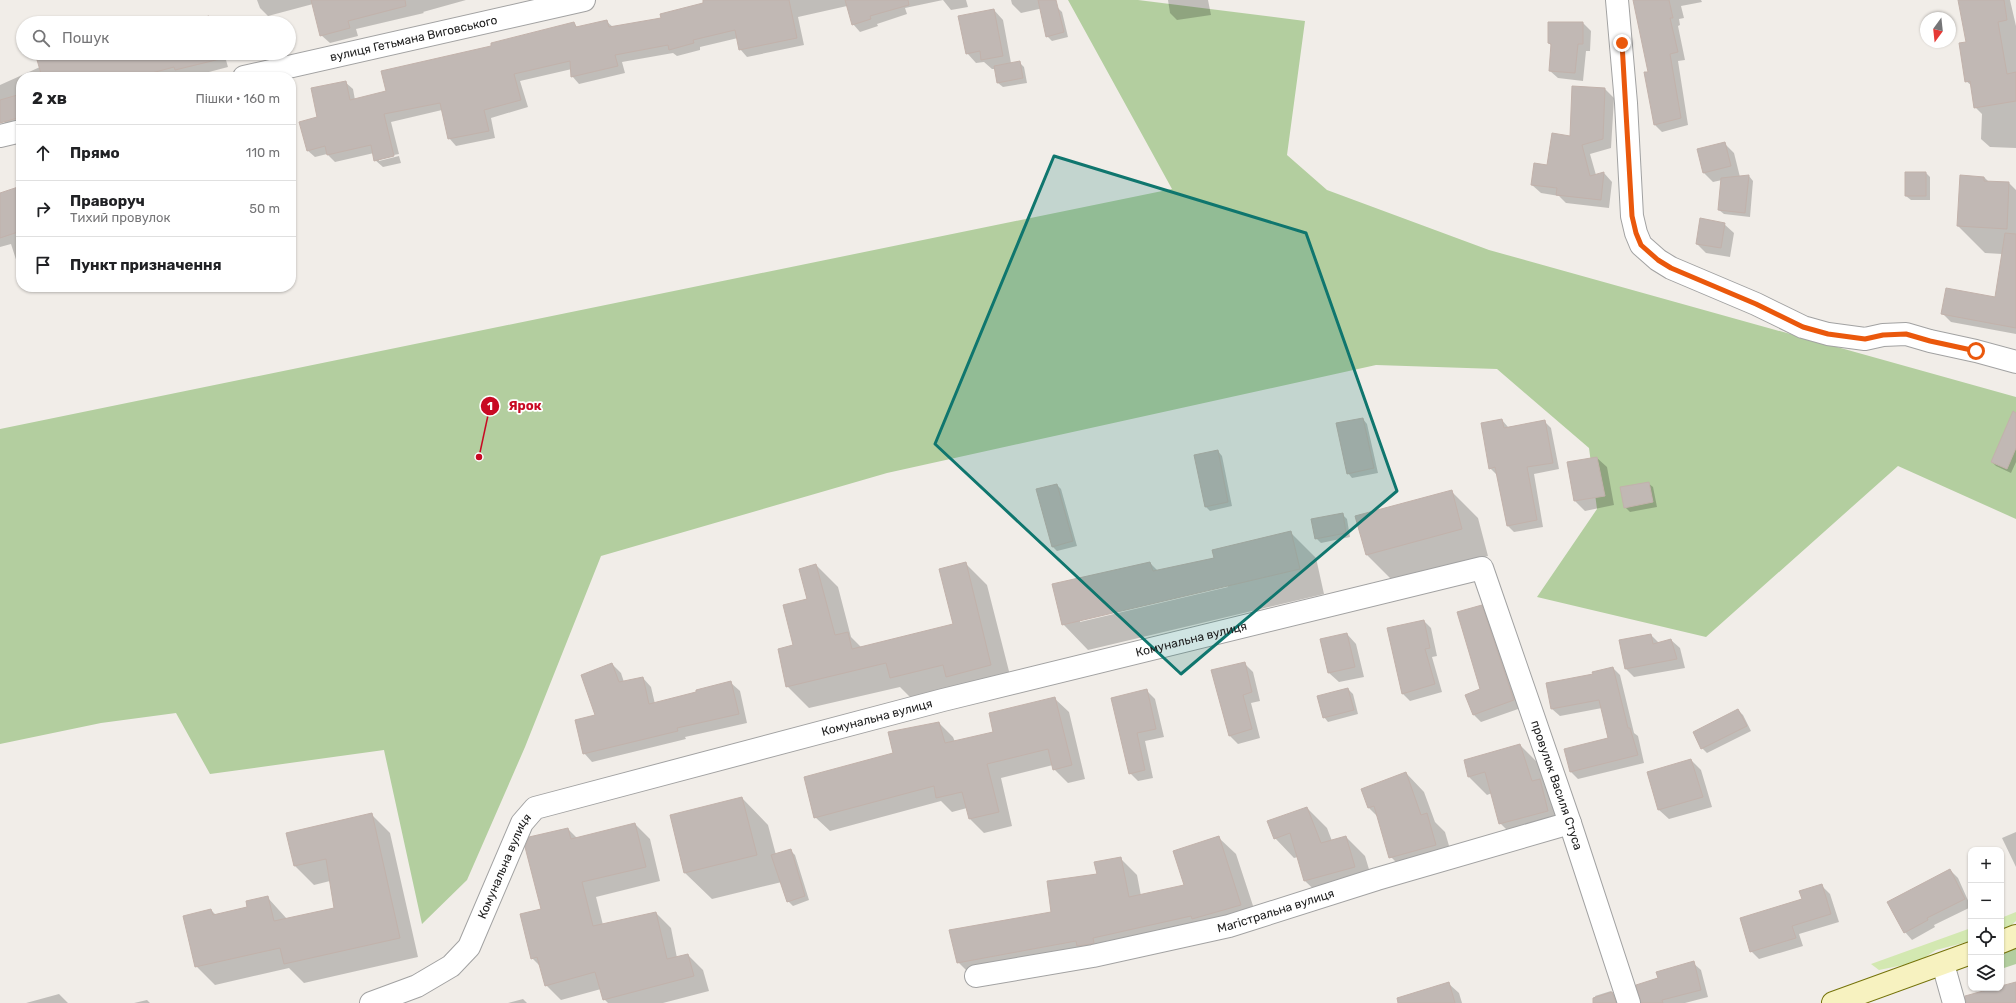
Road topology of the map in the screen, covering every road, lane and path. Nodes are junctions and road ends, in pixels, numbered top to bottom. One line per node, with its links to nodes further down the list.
1 (584, 0): 3 (street, вулиця Гетьмана Виговського)
2 (1617, 0): 6 (street)
3 (266, 72)
4 (16, 132): 5 (street)
5 (0, 136)
6 (2016, 362)
7 (1482, 568): 8 (street, провулок Василя Стуса); 14 (street, Комунальна вулиця)
8 (1570, 822): 13 (street, Магістральна вулиця); 15 (street, провулок Василя Стуса)
9 (2016, 936): 10 (main road)
10 (2004, 941)
11 (1968, 955): 12 (main road)
12 (1943, 964): 16 (main road); 17 (street)
13 (976, 976)
14 (371, 1003)
15 (1629, 1003)
16 (1833, 1003)
17 (1954, 1003)

